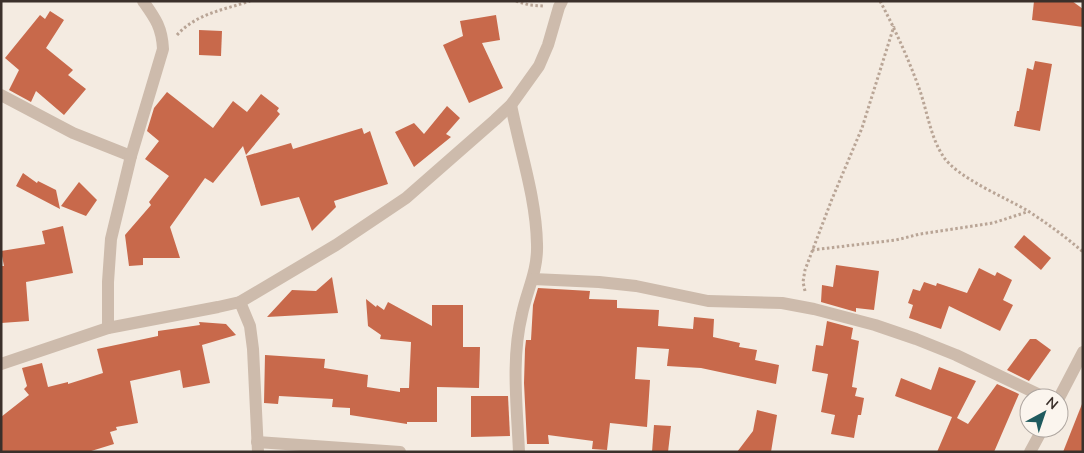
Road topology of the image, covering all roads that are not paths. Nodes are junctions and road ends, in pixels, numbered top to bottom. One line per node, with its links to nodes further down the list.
1 (143, 1): 5 (street)
2 (560, 4): 4 (street)
3 (1, 95): 5 (street)
4 (511, 105): 6 (street); 7 (street)
5 (131, 156): 8 (street)
6 (533, 279): 11 (street); 16 (street)
7 (240, 302): 8 (street); 14 (street)
8 (108, 328): 10 (street)
9 (1083, 352): 12 (street)
10 (1, 364)
11 (1025, 388)
12 (1063, 388)
13 (1038, 438): 17 (street)
14 (258, 447): 15 (street)
15 (400, 452)
16 (519, 452)
17 (1030, 452)

